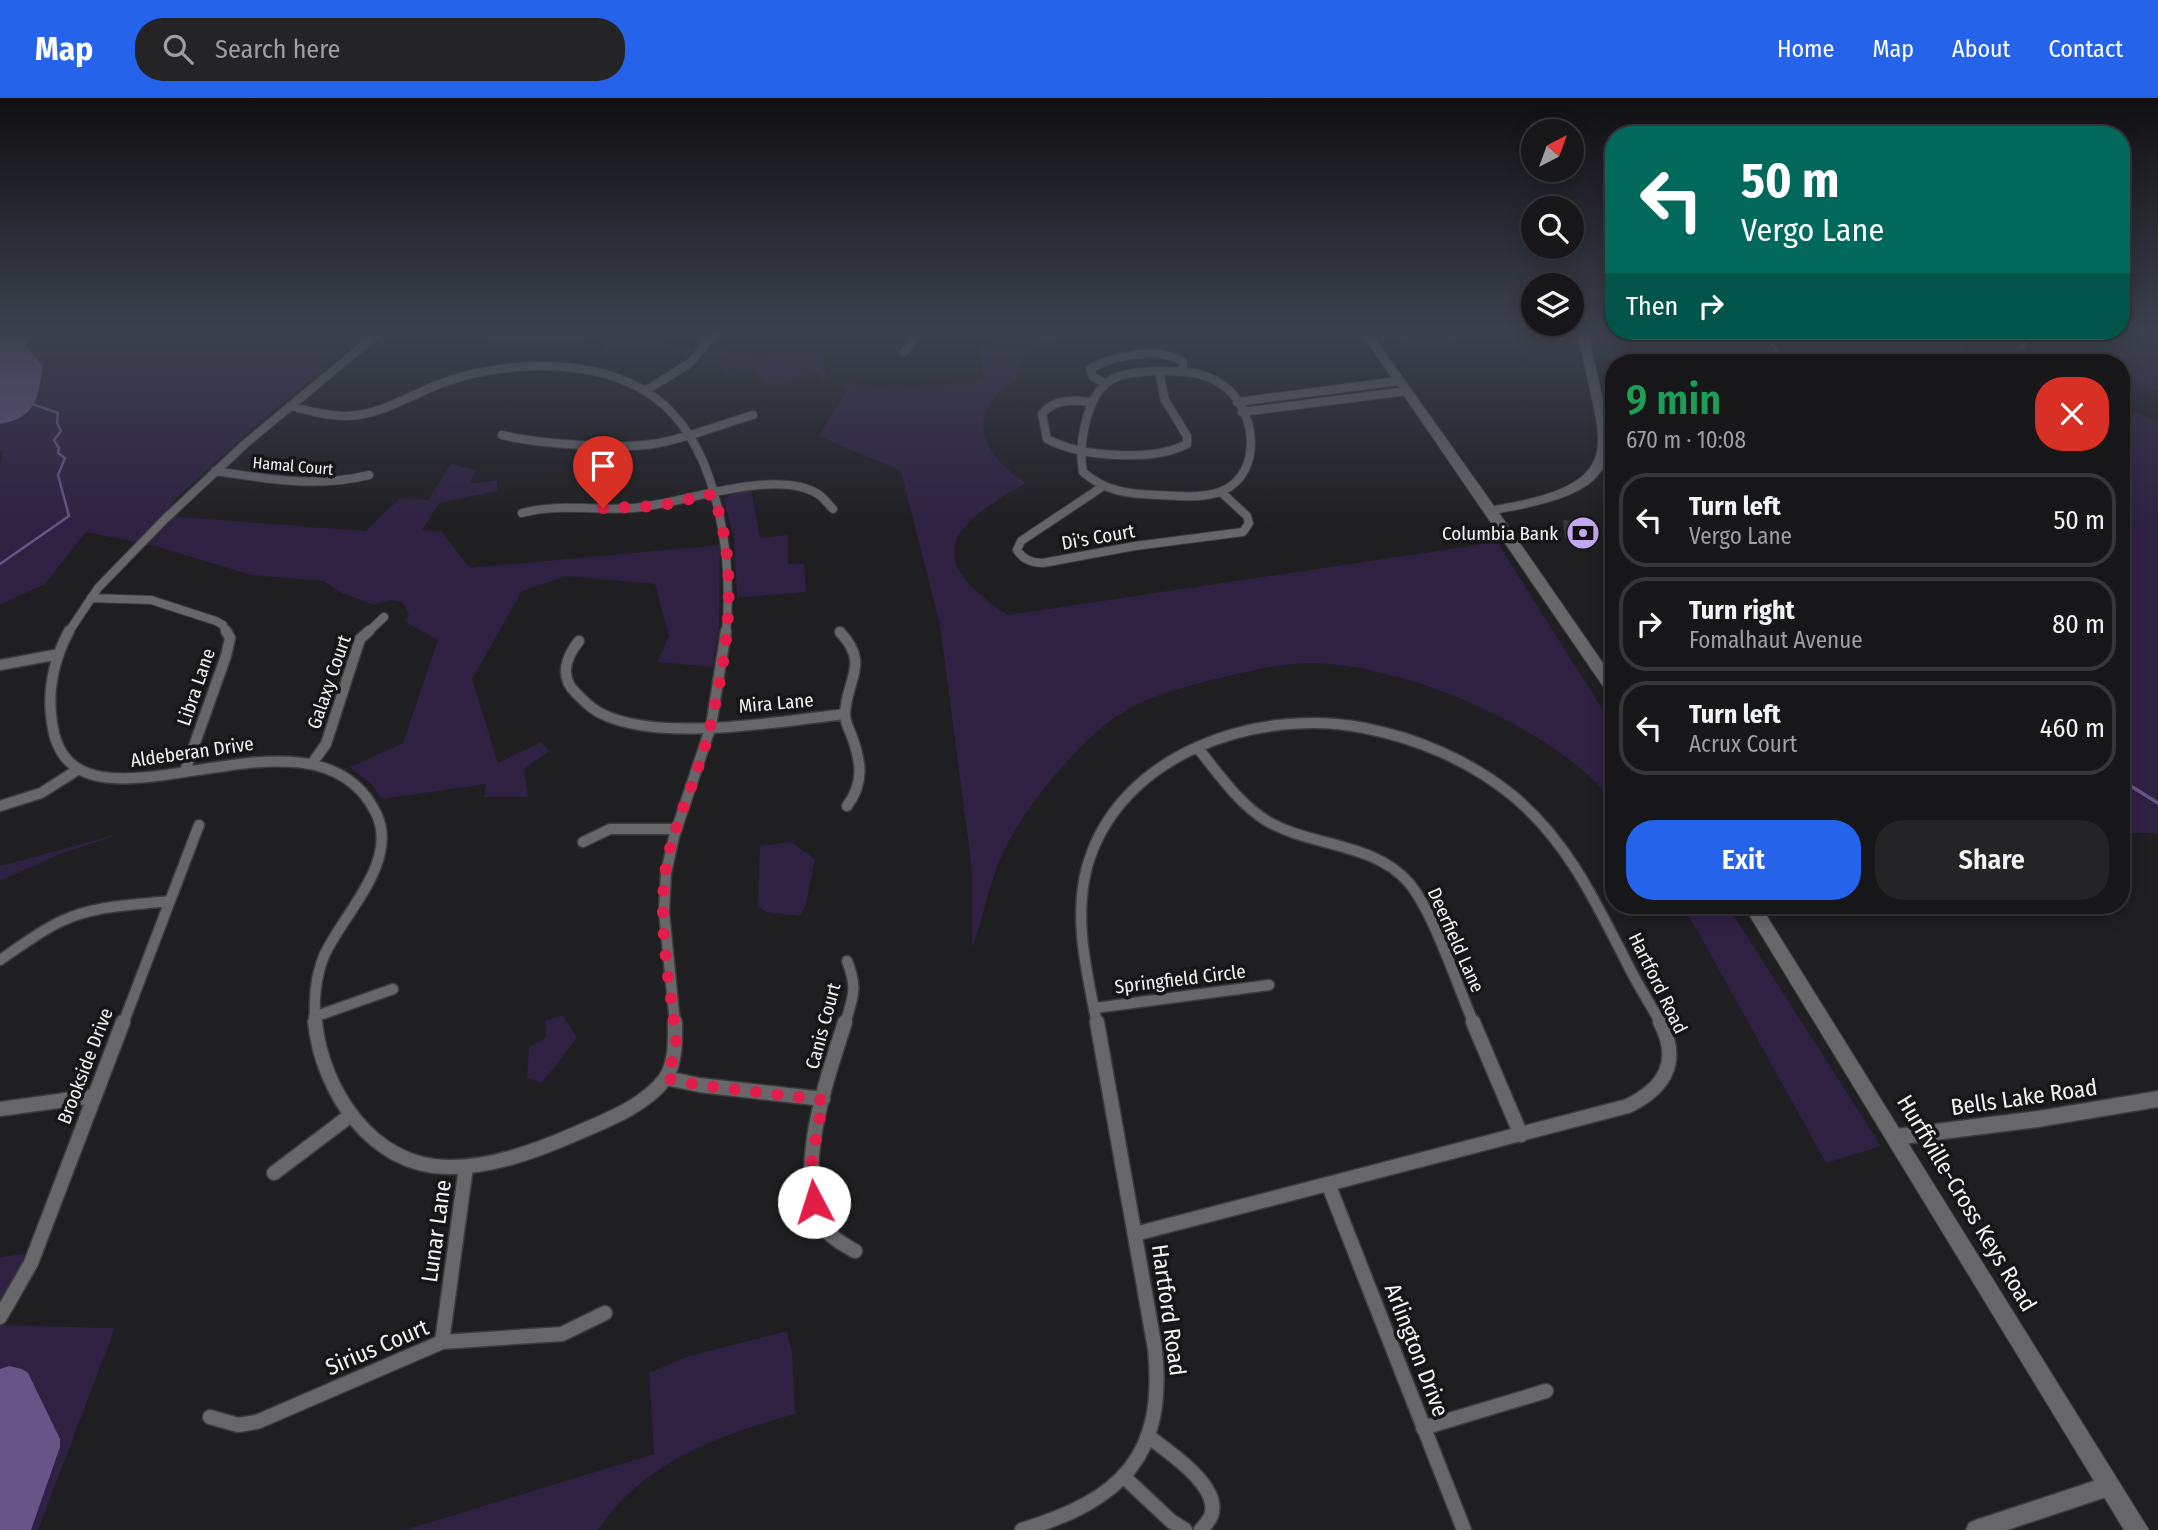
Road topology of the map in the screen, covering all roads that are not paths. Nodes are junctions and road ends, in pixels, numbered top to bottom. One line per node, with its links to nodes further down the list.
1 (301, 397): 13 (street)
2 (413, 397): 13 (street)
3 (653, 397): 17 (street)
4 (1094, 397): 11 (street)
5 (1164, 397): 18 (street)
6 (1232, 397): 12 (street)
7 (1291, 397): 12 (street)
8 (1336, 397): 14 (street)
9 (1411, 397): 26 (main road)
10 (1596, 397): 24 (main road)
11 (1092, 402): 18 (street); 18 (street)
12 (1237, 402): 14 (street)
13 (290, 406): 19 (street)
14 (1242, 412): 22 (street)
15 (753, 415): 17 (street)
16 (502, 435): 17 (street)
17 (689, 435): 23 (street)
18 (1081, 450): 21 (street)
19 (215, 471): 20 (street, Hamal Court); 29 (street)
20 (369, 475)
21 (1102, 487): 22 (street); 22 (street, Di's Court)
22 (1221, 492)
23 (713, 494): 25 (street); 27 (street); 37 (street)
24 (1531, 503): 26 (main road); 28 (main road)
25 (833, 509)
26 (1489, 511): 28 (main road)
27 (522, 513)
28 (1503, 530): 35 (main road)
29 (92, 597): 33 (street); 41 (street, Libra Lane)
30 (384, 617): 39 (street, Galaxy Court)
31 (841, 632): 36 (street)
32 (579, 641): 37 (street, Mira Lane)
33 (59, 654): 34 (street); 40 (street)
34 (0, 665)
35 (1605, 678)
36 (845, 714): 37 (street, Mira Lane); 43 (street)
37 (709, 727): 45 (street)
38 (1197, 747): 53 (street, Hartford Road); 61 (street, Deerfield Lane); 61 (street, Hartford Road)
39 (313, 762): 41 (street, Aldeberan Drive); 54 (street, Aldeberan Drive)
40 (79, 769): 41 (street, Aldeberan Drive); 42 (street)
41 (185, 771)
42 (0, 806)
43 (847, 806)
44 (200, 825): 47 (street, Brookside Drive)
45 (676, 829): 46 (street); 55 (street)
46 (583, 842)
47 (170, 901): 49 (street); 56 (street, Brookside Drive)
48 (1757, 914): 62 (main road, Hurffville-Cross Keys Road)
49 (0, 960)
50 (848, 961): 58 (street, Canis Court)
51 (1269, 985): 53 (street, Springfield Circle)
52 (393, 989): 54 (street)
53 (1095, 1008): 66 (street, Hartford Road)
54 (314, 1017): 60 (street, Aldeberan Drive)
55 (666, 1078): 58 (street); 63 (street, Aldeberan Drive)
56 (94, 1096): 59 (street); 69 (street, Brookside Drive)
57 (2158, 1099): 62 (street, Bells Lake Road)
58 (823, 1100): 67 (street, Canis Court)
59 (0, 1109)
60 (351, 1115): 63 (street, Aldeberan Drive); 64 (street)
61 (1521, 1135): 65 (street, Hartford Road)
62 (1896, 1137): 76 (main road, Hurffville-Cross Keys Road)
63 (466, 1167): 70 (street, Lunar Lane)
64 (274, 1173)
65 (1329, 1186): 66 (street, Hartford Road); 73 (street, Arlington Drive)
66 (1135, 1234): 74 (street, Hartford Road)
67 (855, 1251)
68 (606, 1313): 70 (street, Sirius Court)
69 (0, 1317)
70 (442, 1342): 72 (street, Sirius Court)
71 (1546, 1391): 73 (street)
72 (210, 1417)
73 (1423, 1428): 80 (street, Arlington Drive)
74 (1148, 1436): 75 (street, Hartford Road); 79 (street)
75 (1123, 1476): 77 (street, Hartford Road); 78 (street)
76 (2109, 1486): 81 (street); 82 (main road, Hurffville-Cross Keys Road)
77 (1021, 1530)
78 (1185, 1530)
79 (1202, 1530)
80 (1464, 1530)
81 (1976, 1530)
82 (2137, 1530)

